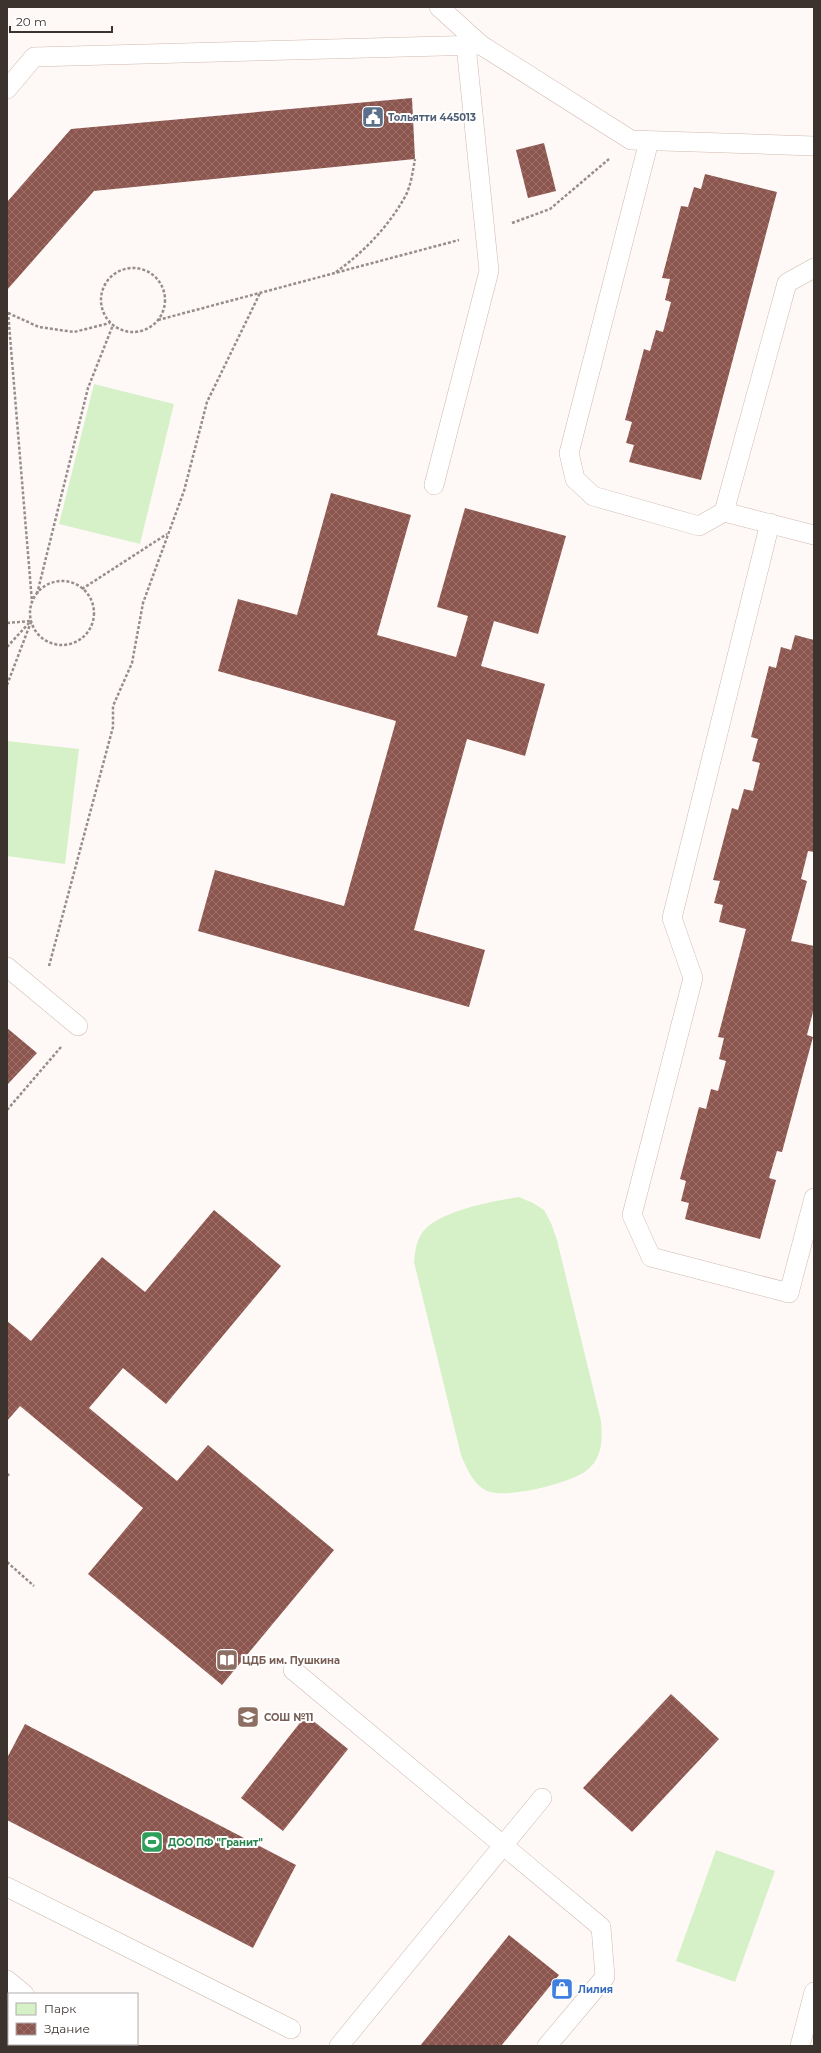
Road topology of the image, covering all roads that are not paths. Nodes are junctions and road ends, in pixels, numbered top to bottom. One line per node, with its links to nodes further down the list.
1 (439, 7): 2 (lane)
2 (473, 45): 3 (lane); 4 (lane); 7 (lane)
3 (7, 88)
4 (640, 140): 5 (lane); 8 (lane)
5 (814, 146)
6 (814, 268): 8 (lane)
7 (434, 485)
8 (724, 512): 9 (lane)
9 (770, 523): 10 (lane); 13 (lane)
10 (814, 535)
11 (7, 967): 12 (lane)
12 (78, 1026)
13 (814, 1198)
14 (293, 1670): 16 (lane)
15 (542, 1798): 16 (lane)
16 (503, 1845): 22 (lane); 23 (lane)
17 (7, 1887): 21 (lane)
18 (7, 1980): 20 (lane)
19 (814, 1992): 24 (lane)
20 (23, 1993)
21 (291, 2029)
22 (339, 2046)
23 (547, 2046)
24 (800, 2046)

